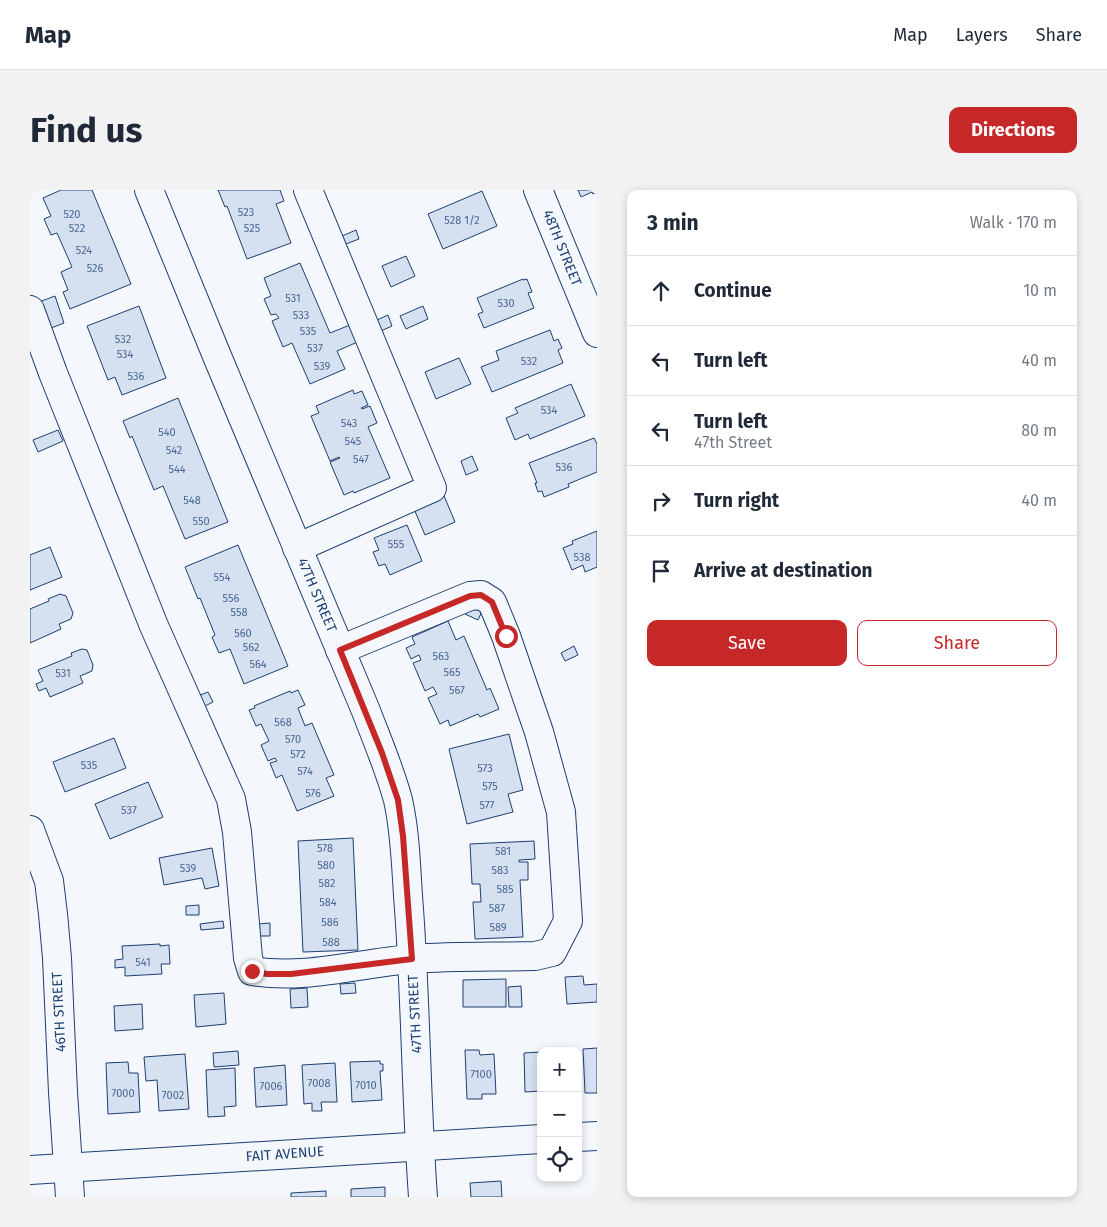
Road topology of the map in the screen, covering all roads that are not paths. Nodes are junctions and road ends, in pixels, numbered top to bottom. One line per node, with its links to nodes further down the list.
1 (149, 190): 6 (street, 47TH STREET)
2 (308, 190): 6 (street)
3 (538, 190): 5 (street, 48TH STREET)
4 (30, 310): 9 (street)
5 (597, 333)
6 (297, 548): 7 (street, 47TH STREET)
7 (340, 650): 9 (street, 47TH STREET); 9 (street)
8 (30, 830): 14 (street, 46TH STREET)
9 (412, 959): 13 (street, 47TH STREET)
10 (597, 1136): 11 (street)
11 (582, 1137)
12 (537, 1139): 13 (street, FAIT AVENUE)
13 (420, 1146): 14 (street, FAIT AVENUE); 17 (street, 47TH STREET)
14 (68, 1168): 15 (street, FAIT AVENUE); 16 (street, 46TH STREET)
15 (30, 1170)
16 (70, 1197)
17 (424, 1197)

